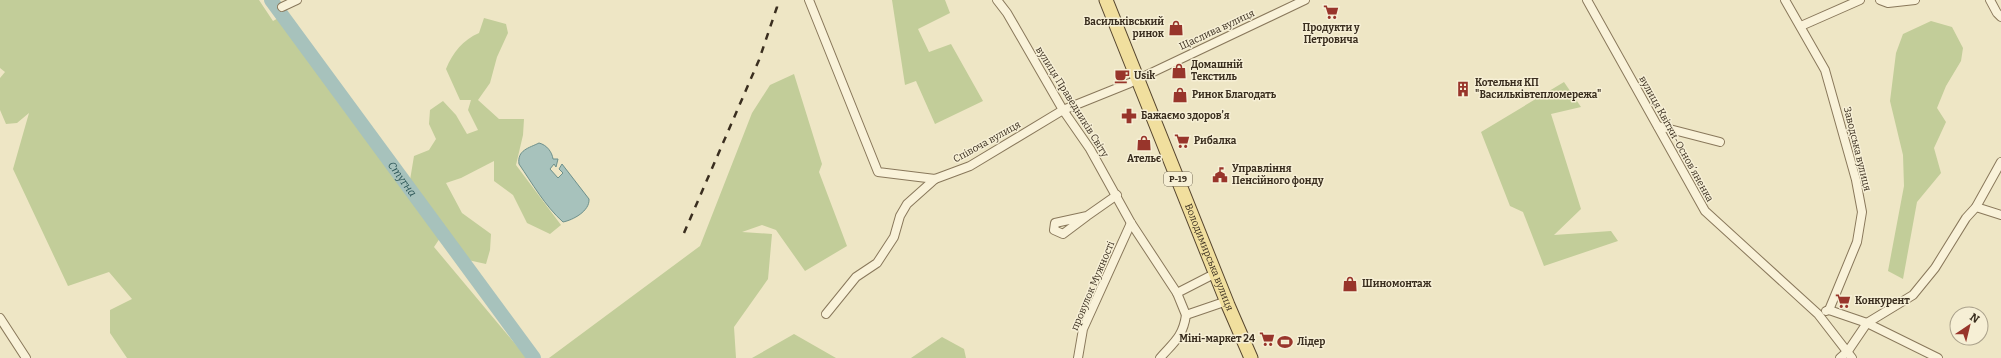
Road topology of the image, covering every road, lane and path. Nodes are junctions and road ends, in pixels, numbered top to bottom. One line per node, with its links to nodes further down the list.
1 (297, 0): 12 (street)
2 (809, 0): 20 (street, Співоча вулиця)
3 (997, 0): 16 (street, вулиця Праведників Світу)
4 (1106, 0): 15 (main road, Володимирська вулиця / Р-19)
5 (1305, 0): 15 (street, Щаслива вулиця)
6 (1588, 0): 17 (street, вулиця Квітки-Основʼяненка)
7 (1785, 0): 14 (street, Заводська вулиця)
8 (1860, 0): 14 (street)
9 (1880, 0): 10 (street)
10 (1915, 0)
11 (1990, 0): 13 (street)
12 (282, 7)
13 (2001, 17)
14 (1801, 26): 29 (street, Заводська вулиця)
15 (1138, 78): 16 (street, Співоча вулиця); 26 (main road, Володимирська вулиця / Р-19)
16 (1063, 110): 20 (street, Співоча вулиця); 21 (street, вулиця Праведників Світу)
17 (1658, 126): 18 (street); 31 (street, вулиця Квітки-Основʼяненка)
18 (1720, 142)
19 (2001, 162): 22 (street)
20 (935, 180): 30 (street)
21 (1117, 195): 24 (street); 25 (street, вулиця Праведників Світу)
22 (1976, 207): 23 (street); 34 (street)
23 (2001, 215)
24 (1087, 216)
25 (1131, 223): 27 (street, вулиця Праведників Світу); 37 (street, провулок Мужності)
26 (1216, 273): 27 (street); 28 (main road, Володимирська вулиця / Р-19)
27 (1177, 293): 32 (street, вулиця Праведників Світу)
28 (1227, 301): 32 (street); 39 (main road, Володимирська вулиця / Р-19)
29 (1829, 310): 31 (street); 34 (street)
30 (826, 314)
31 (1818, 314): 35 (street, вулиця Квітки-Основʼяненка)
32 (1186, 315): 38 (street)
33 (0, 318): 36 (street)
34 (1867, 323): 35 (street); 41 (street)
35 (1850, 354): 40 (street)
36 (26, 358)
37 (1078, 358)
38 (1160, 358)
39 (1251, 358)
40 (1840, 358)
41 (1938, 358)

